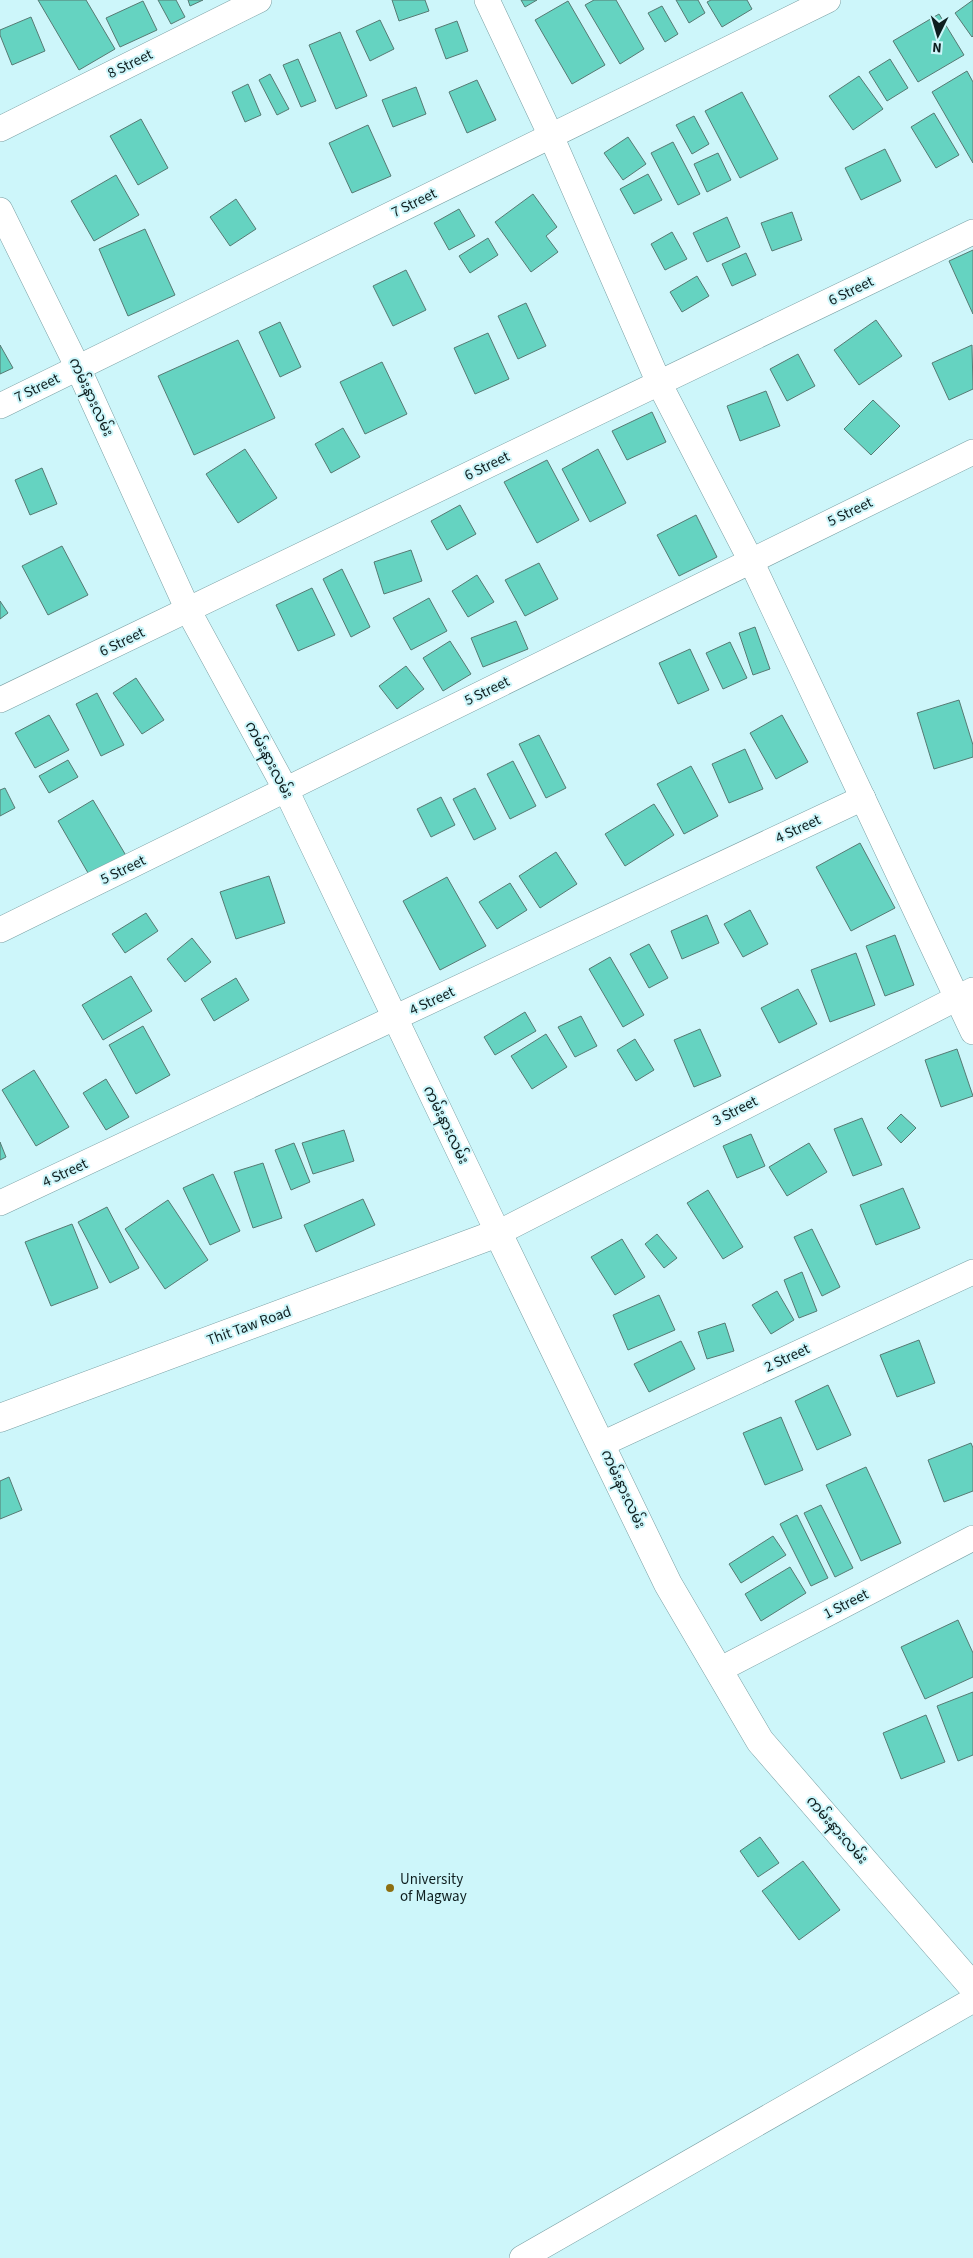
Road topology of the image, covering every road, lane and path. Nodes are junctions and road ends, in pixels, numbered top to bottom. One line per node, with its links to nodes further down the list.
1 (259, 0): 4 (street, 8 Street)
2 (487, 0): 5 (street)
3 (828, 0): 5 (street, 7 Street)
4 (0, 129)
5 (551, 136): 8 (street, 7 Street); 9 (street)
6 (0, 210): 8 (street, ကမ်းနားလမ်း)
7 (973, 232): 9 (street, 6 Street)
8 (78, 368): 10 (street, 7 Street); 13 (street, ကမ်းနားလမ်း)
9 (659, 383): 12 (street); 13 (street, 6 Street)
10 (0, 406)
11 (973, 452): 12 (street, 5 Street)
12 (750, 561): 15 (street, 5 Street); 16 (street)
13 (188, 610): 14 (street, 6 Street); 15 (street, ကမ်းနားလမ်း)
14 (0, 700)
15 (286, 790): 17 (street, 5 Street); 19 (street, ကမ်းနားလမ်း)
16 (863, 798): 18 (street); 19 (street, 4 Street)
17 (0, 930)
18 (965, 994): 20 (street); 22 (street, 3 Street)
19 (395, 1018): 21 (street, 4 Street); 22 (street, ကမ်းနားလမ်း)
20 (973, 1032)
21 (0, 1203)
22 (498, 1233): 24 (street, Thit Taw Road); 25 (street, ကမ်းနားလမ်း)
23 (973, 1272): 25 (street, 2 Street)
24 (0, 1418)
25 (602, 1444): 27 (street, ကမ်းနားလမ်း)
26 (973, 1538): 27 (street, 1 Street)
27 (719, 1670): 28 (street, ကမ်းနားလမ်း)
28 (973, 1987)
29 (973, 2000): 30 (street)
30 (522, 2258)

